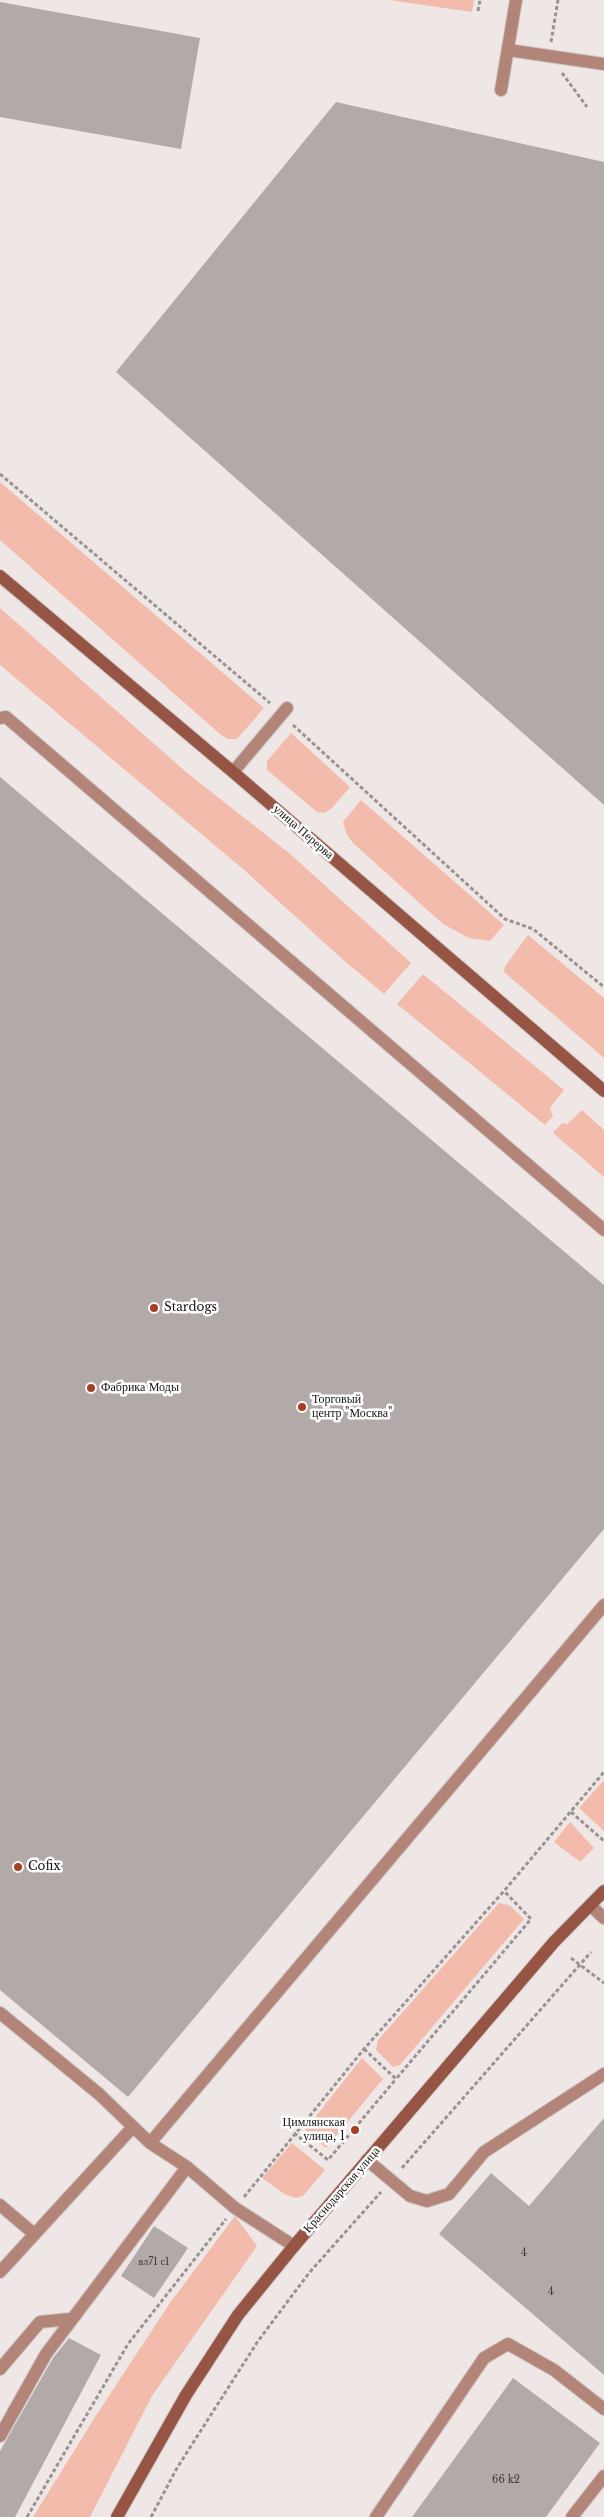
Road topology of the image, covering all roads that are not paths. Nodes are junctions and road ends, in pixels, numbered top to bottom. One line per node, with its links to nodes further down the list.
1 (516, 0): 2 (street)
2 (508, 50): 3 (street); 4 (street)
3 (604, 64)
4 (501, 90)
5 (0, 576): 8 (street, улица Перерва)
6 (284, 711): 8 (street)
7 (0, 718): 10 (street)
8 (233, 772): 9 (street, улица Перерва)
9 (604, 1091)
10 (604, 1230)
11 (604, 1605): 18 (street)
12 (604, 1891): 13 (street, Краснодарская улица)
13 (590, 1906): 14 (street); 19 (street, Краснодарская улица)
14 (604, 1918)
15 (0, 2013): 17 (street)
16 (604, 2074): 19 (street)
17 (132, 2128): 18 (street); 22 (street)
18 (150, 2143): 20 (street)
19 (367, 2160): 23 (street, Краснодарская улица)
20 (187, 2167): 23 (street); 25 (street)
21 (0, 2205): 22 (street)
22 (33, 2233): 24 (street)
23 (294, 2246): 30 (street, Краснодарская улица)
24 (0, 2272)
25 (70, 2319): 26 (street); 28 (street)
26 (0, 2369)
27 (604, 2409): 31 (street)
28 (0, 2436)
29 (604, 2476): 32 (street)
30 (117, 2517)
31 (376, 2517)
32 (572, 2517)

